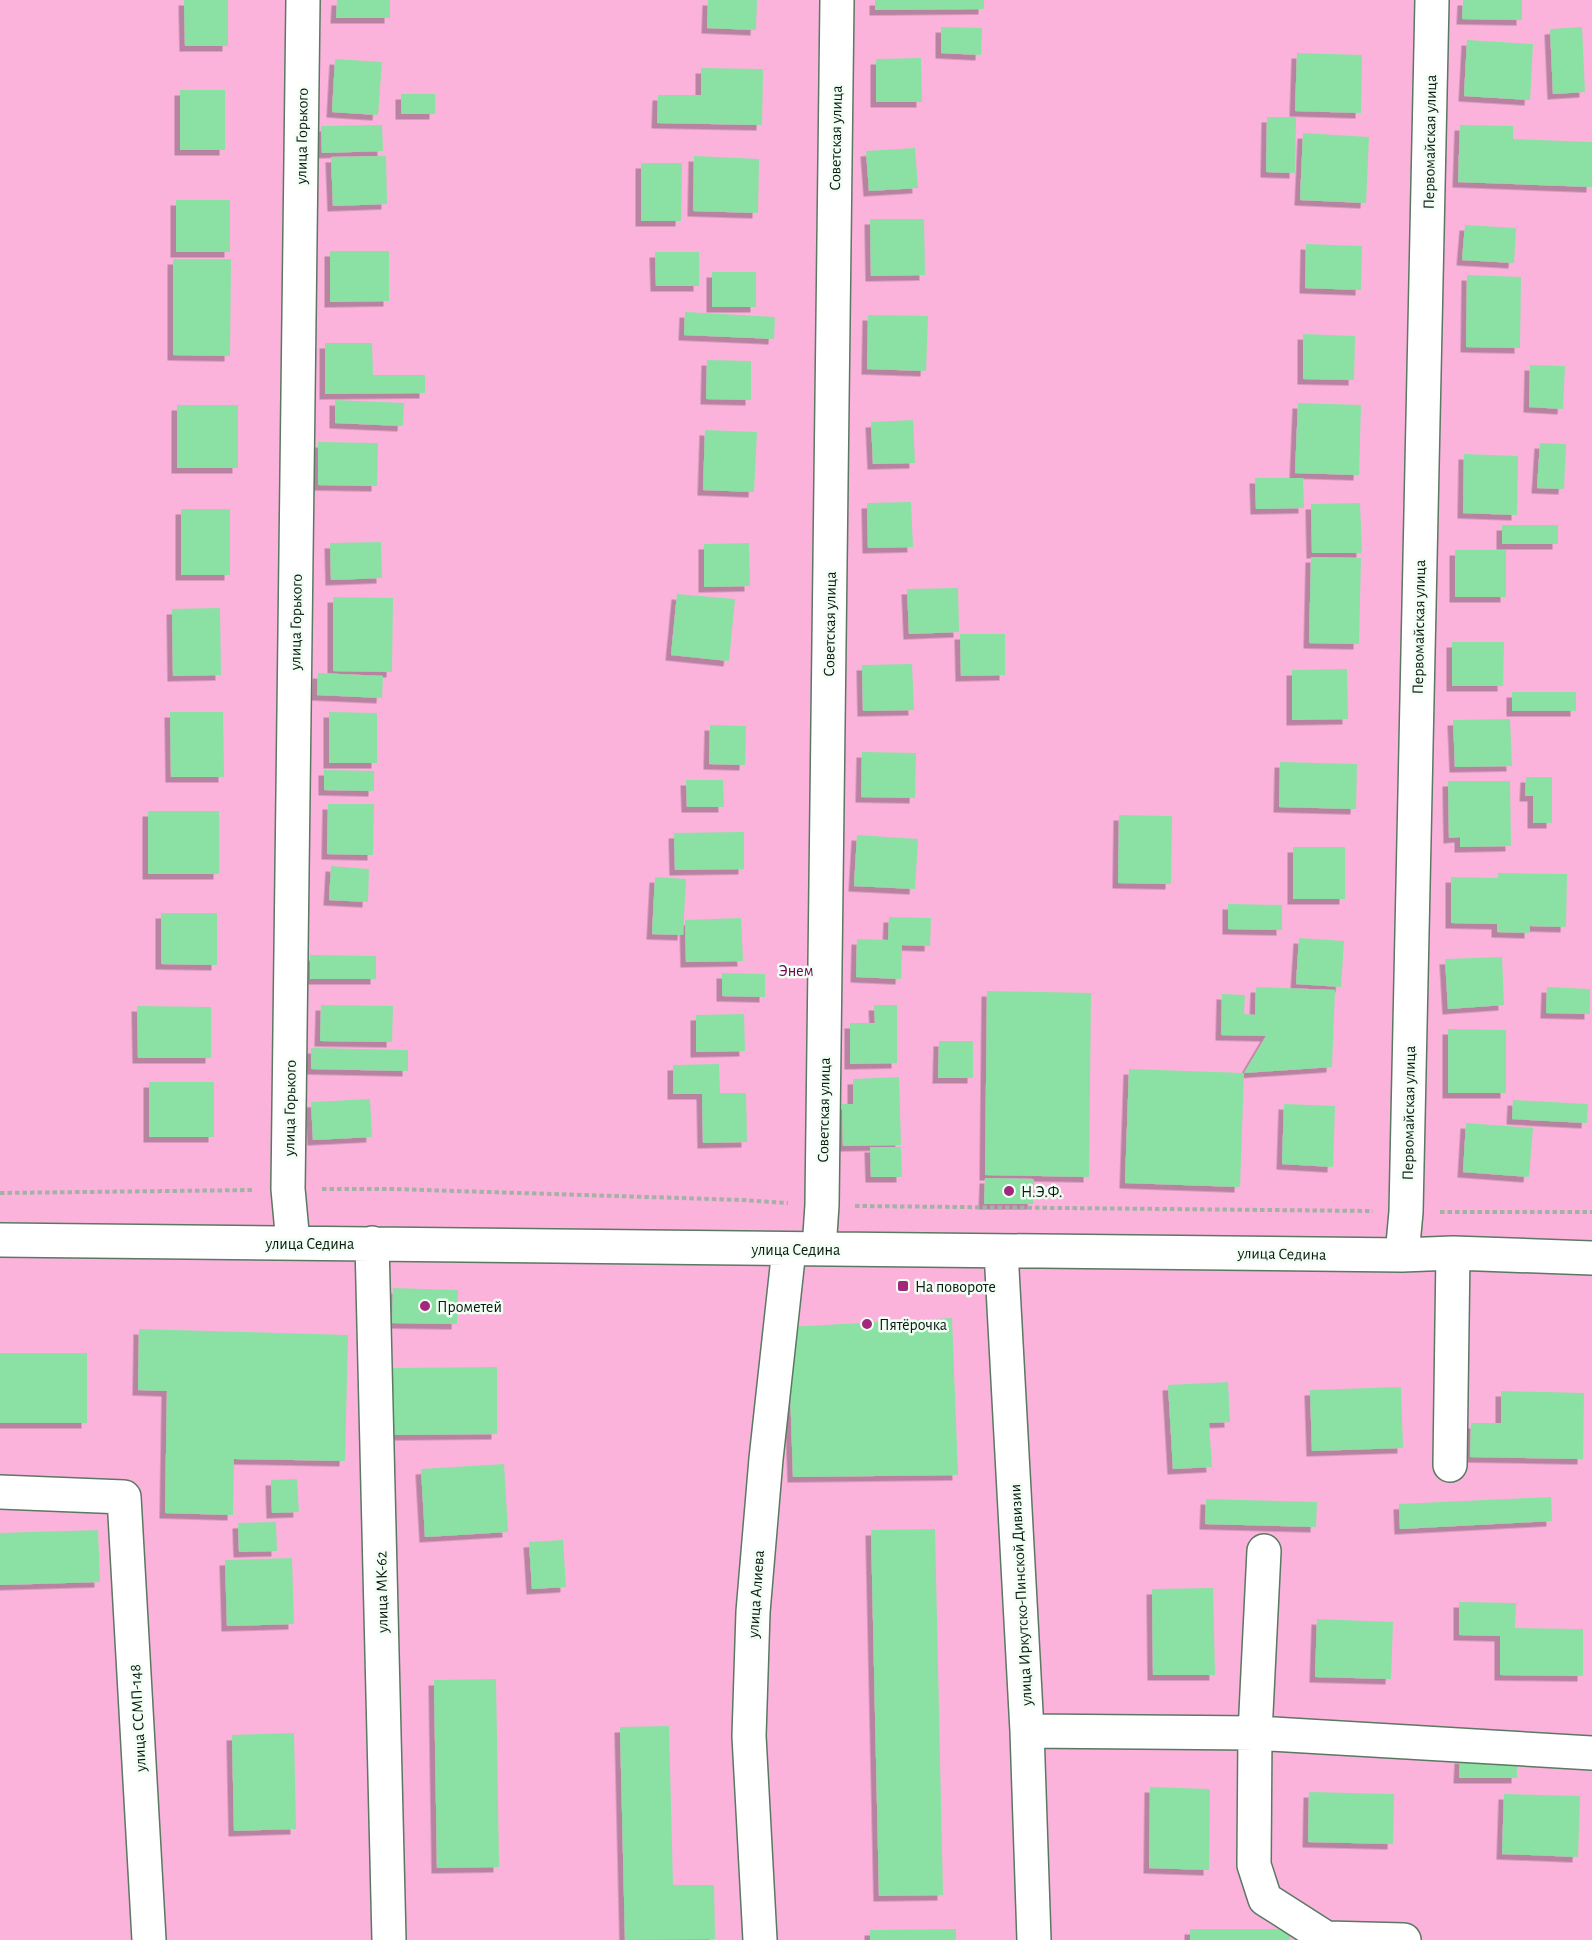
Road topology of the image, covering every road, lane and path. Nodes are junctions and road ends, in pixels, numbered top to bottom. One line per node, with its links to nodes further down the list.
1 (303, 0): 5 (street, улица Горького)
2 (837, 0): 7 (street, Советская улица)
3 (1432, 0): 10 (street, Первомайская улица)
4 (0, 1240): 5 (street, улица Седина)
5 (293, 1243): 6 (street, улица Седина)
6 (372, 1243): 7 (street, улица Седина); 20 (street, улица МК-62)
7 (804, 1249): 8 (street, улица Седина); 21 (street, улица Алиева)
8 (1001, 1251): 10 (street, улица Седина); 15 (street, улица Иркутско-Пинской Дивизии)
9 (1453, 1253): 10 (street, улица Седина); 11 (street, улица Седина); 12 (street)
10 (1402, 1255)
11 (1592, 1258)
12 (1450, 1465)
13 (0, 1492): 19 (street, улица ССМП-148)
14 (1264, 1551): 16 (street)
15 (1027, 1731): 16 (street); 22 (street, улица Иркутско-Пинской Дивизии)
16 (1255, 1733): 17 (street); 18 (street)
17 (1592, 1753)
18 (1325, 1939): 23 (street)
19 (149, 1940)
20 (389, 1940)
21 (760, 1940)
22 (1034, 1940)
23 (1404, 1940)

